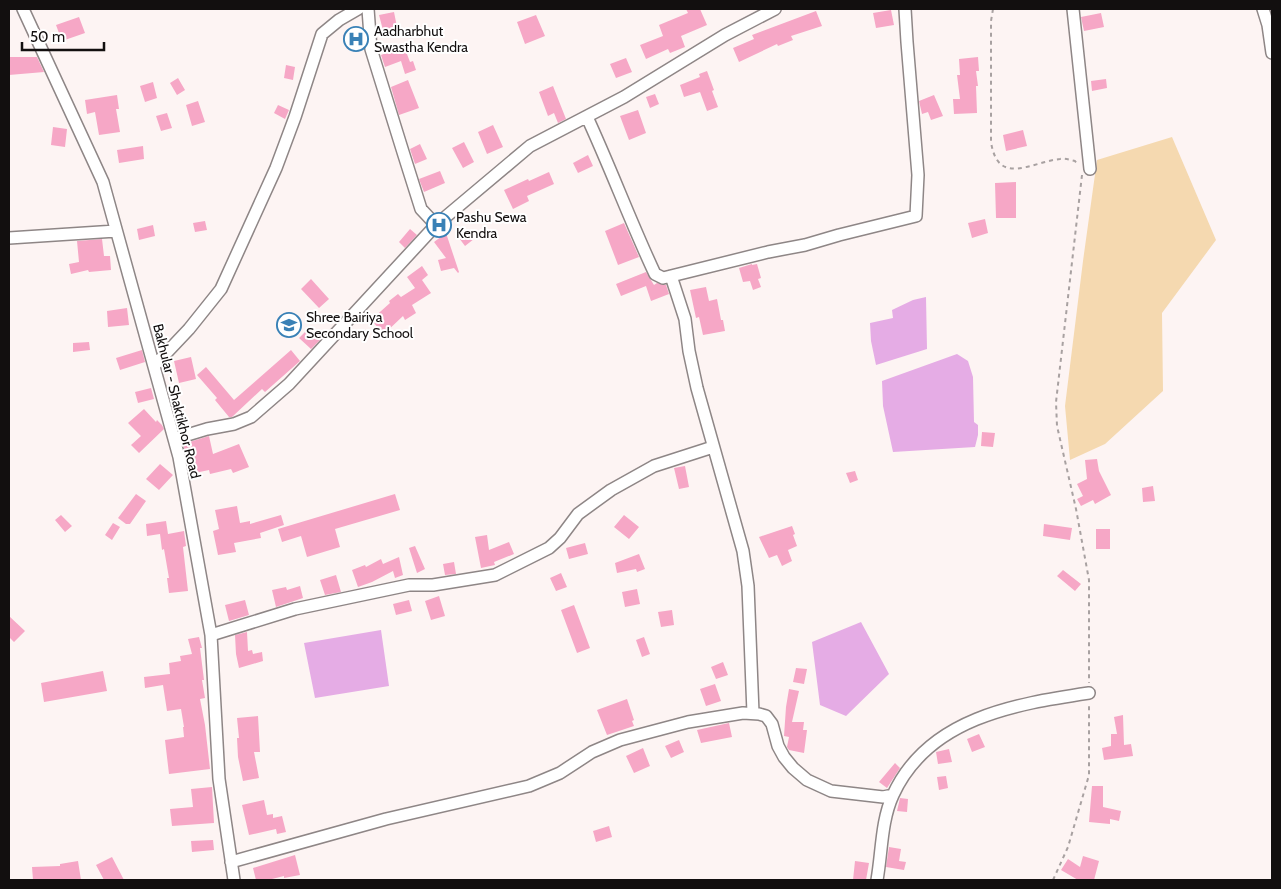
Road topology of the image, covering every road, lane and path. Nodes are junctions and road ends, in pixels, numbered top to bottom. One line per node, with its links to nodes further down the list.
1 (23, 9): 13 (street, Bakhular - Shaktikhor Road)
2 (358, 9): 16 (street)
3 (368, 9): 12 (street)
4 (775, 9): 10 (street)
5 (905, 9): 15 (street)
6 (993, 9): 11 (path)
7 (1073, 9): 11 (street)
8 (1263, 9): 9 (street)
9 (1272, 53)
10 (587, 117): 12 (street); 15 (street)
11 (1084, 169): 20 (path)
12 (436, 225): 17 (street)
13 (116, 231): 14 (street); 16 (street, Bakhular - Shaktikhor Road)
14 (9, 238)
15 (671, 276): 18 (street)
16 (154, 366): 17 (street, Bakhular - Shaktikhor Road)
17 (174, 439): 19 (street, Bakhular - Shaktikhor Road)
18 (713, 447): 19 (street); 21 (street)
19 (211, 635): 23 (street, Bakhular - Shaktikhor Road)
20 (1089, 692): 22 (street); 26 (path)
21 (753, 713): 22 (street); 23 (street)
22 (893, 795): 24 (street)
23 (231, 862): 25 (street, Bakhular - Shaktikhor Road)
24 (879, 879)
25 (234, 880)
26 (1053, 880)

